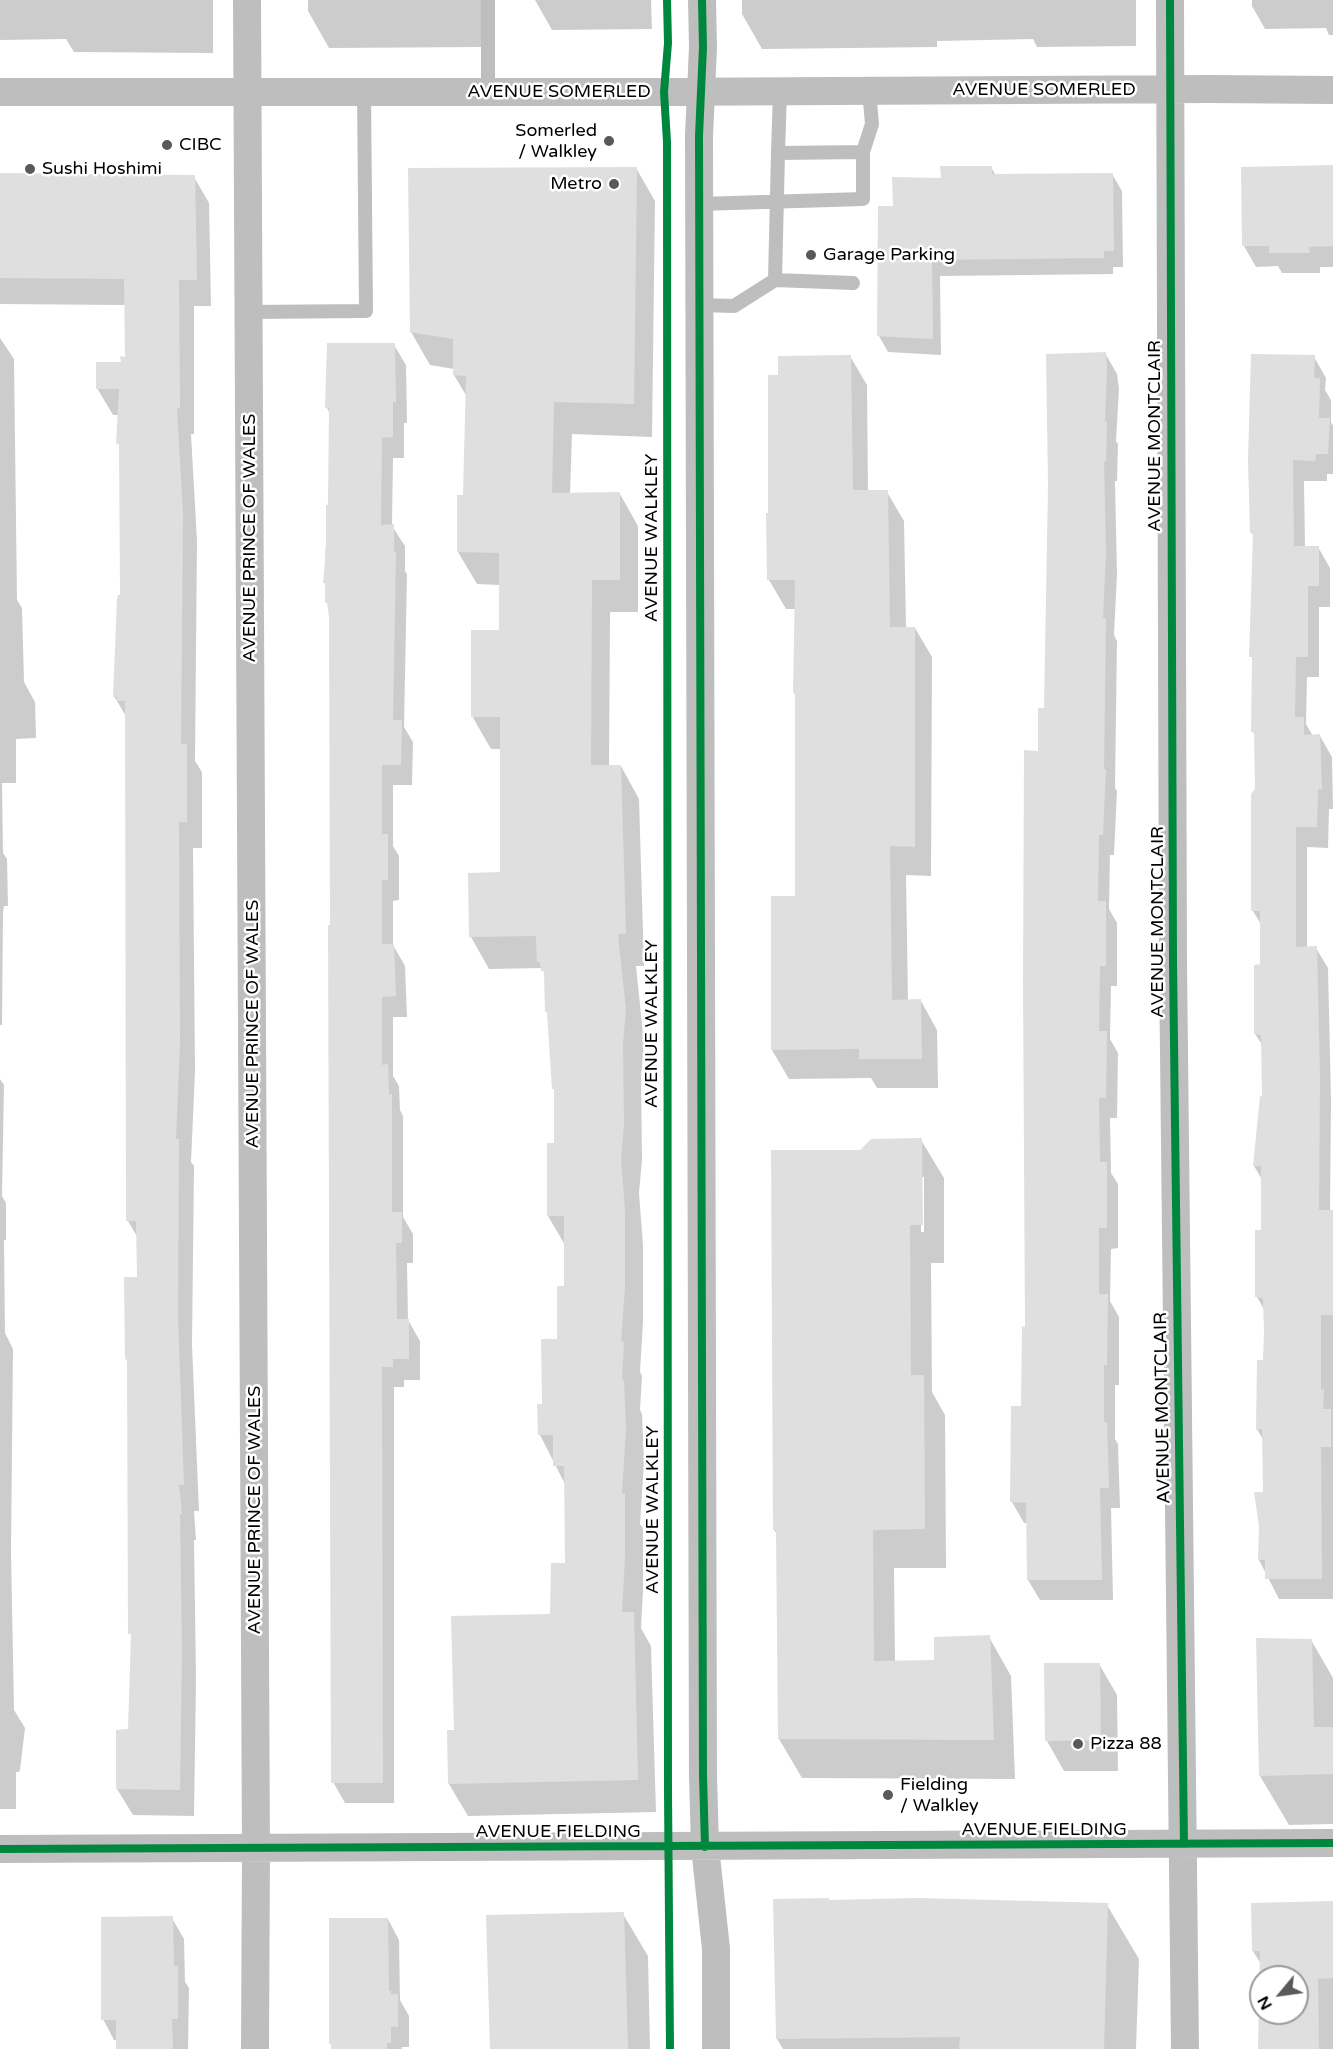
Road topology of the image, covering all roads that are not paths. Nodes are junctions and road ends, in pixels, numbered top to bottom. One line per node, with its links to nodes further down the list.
1 (247, 0): 13 (street, AVENUE PRINCE OF WALES)
2 (488, 0): 12 (lane)
3 (702, 0): 8 (street)
4 (1170, 0): 5 (street, AVENUE MONTCLAIR)
5 (1170, 89): 6 (street, AVENUE SOMERLED); 7 (street, AVENUE SOMERLED); 23 (street, AVENUE MONTCLAIR)
6 (869, 90): 9 (street, AVENUE SOMERLED); 14 (lane)
7 (1333, 90)
8 (701, 91): 9 (street, AVENUE SOMERLED); 12 (street, AVENUE SOMERLED); 17 (street)
9 (780, 91): 15 (lane)
10 (0, 92): 13 (street, AVENUE SOMERLED)
11 (364, 92): 12 (street, AVENUE SOMERLED); 13 (street, AVENUE SOMERLED); 21 (lane)
12 (488, 92)
13 (248, 93): 21 (street, AVENUE PRINCE OF WALES)
14 (863, 152): 15 (lane); 16 (lane)
15 (778, 153): 16 (lane)
16 (777, 202): 17 (lane); 18 (lane)
17 (699, 204): 20 (street)
18 (775, 280): 19 (lane); 20 (lane)
19 (853, 283)
20 (699, 305): 24 (street)
21 (249, 312): 26 (street, AVENUE PRINCE OF WALES)
22 (1333, 1843): 23 (street, AVENUE FIELDING)
23 (1184, 1844): 24 (street, AVENUE FIELDING); 29 (street, AVENUE MONTCLAIR)
24 (705, 1846): 26 (street, AVENUE FIELDING); 28 (street)
25 (0, 1849): 26 (street, AVENUE FIELDING)
26 (256, 1849): 27 (street, AVENUE PRINCE OF WALES)
27 (255, 2049)
28 (716, 2049)
29 (1185, 2049)

